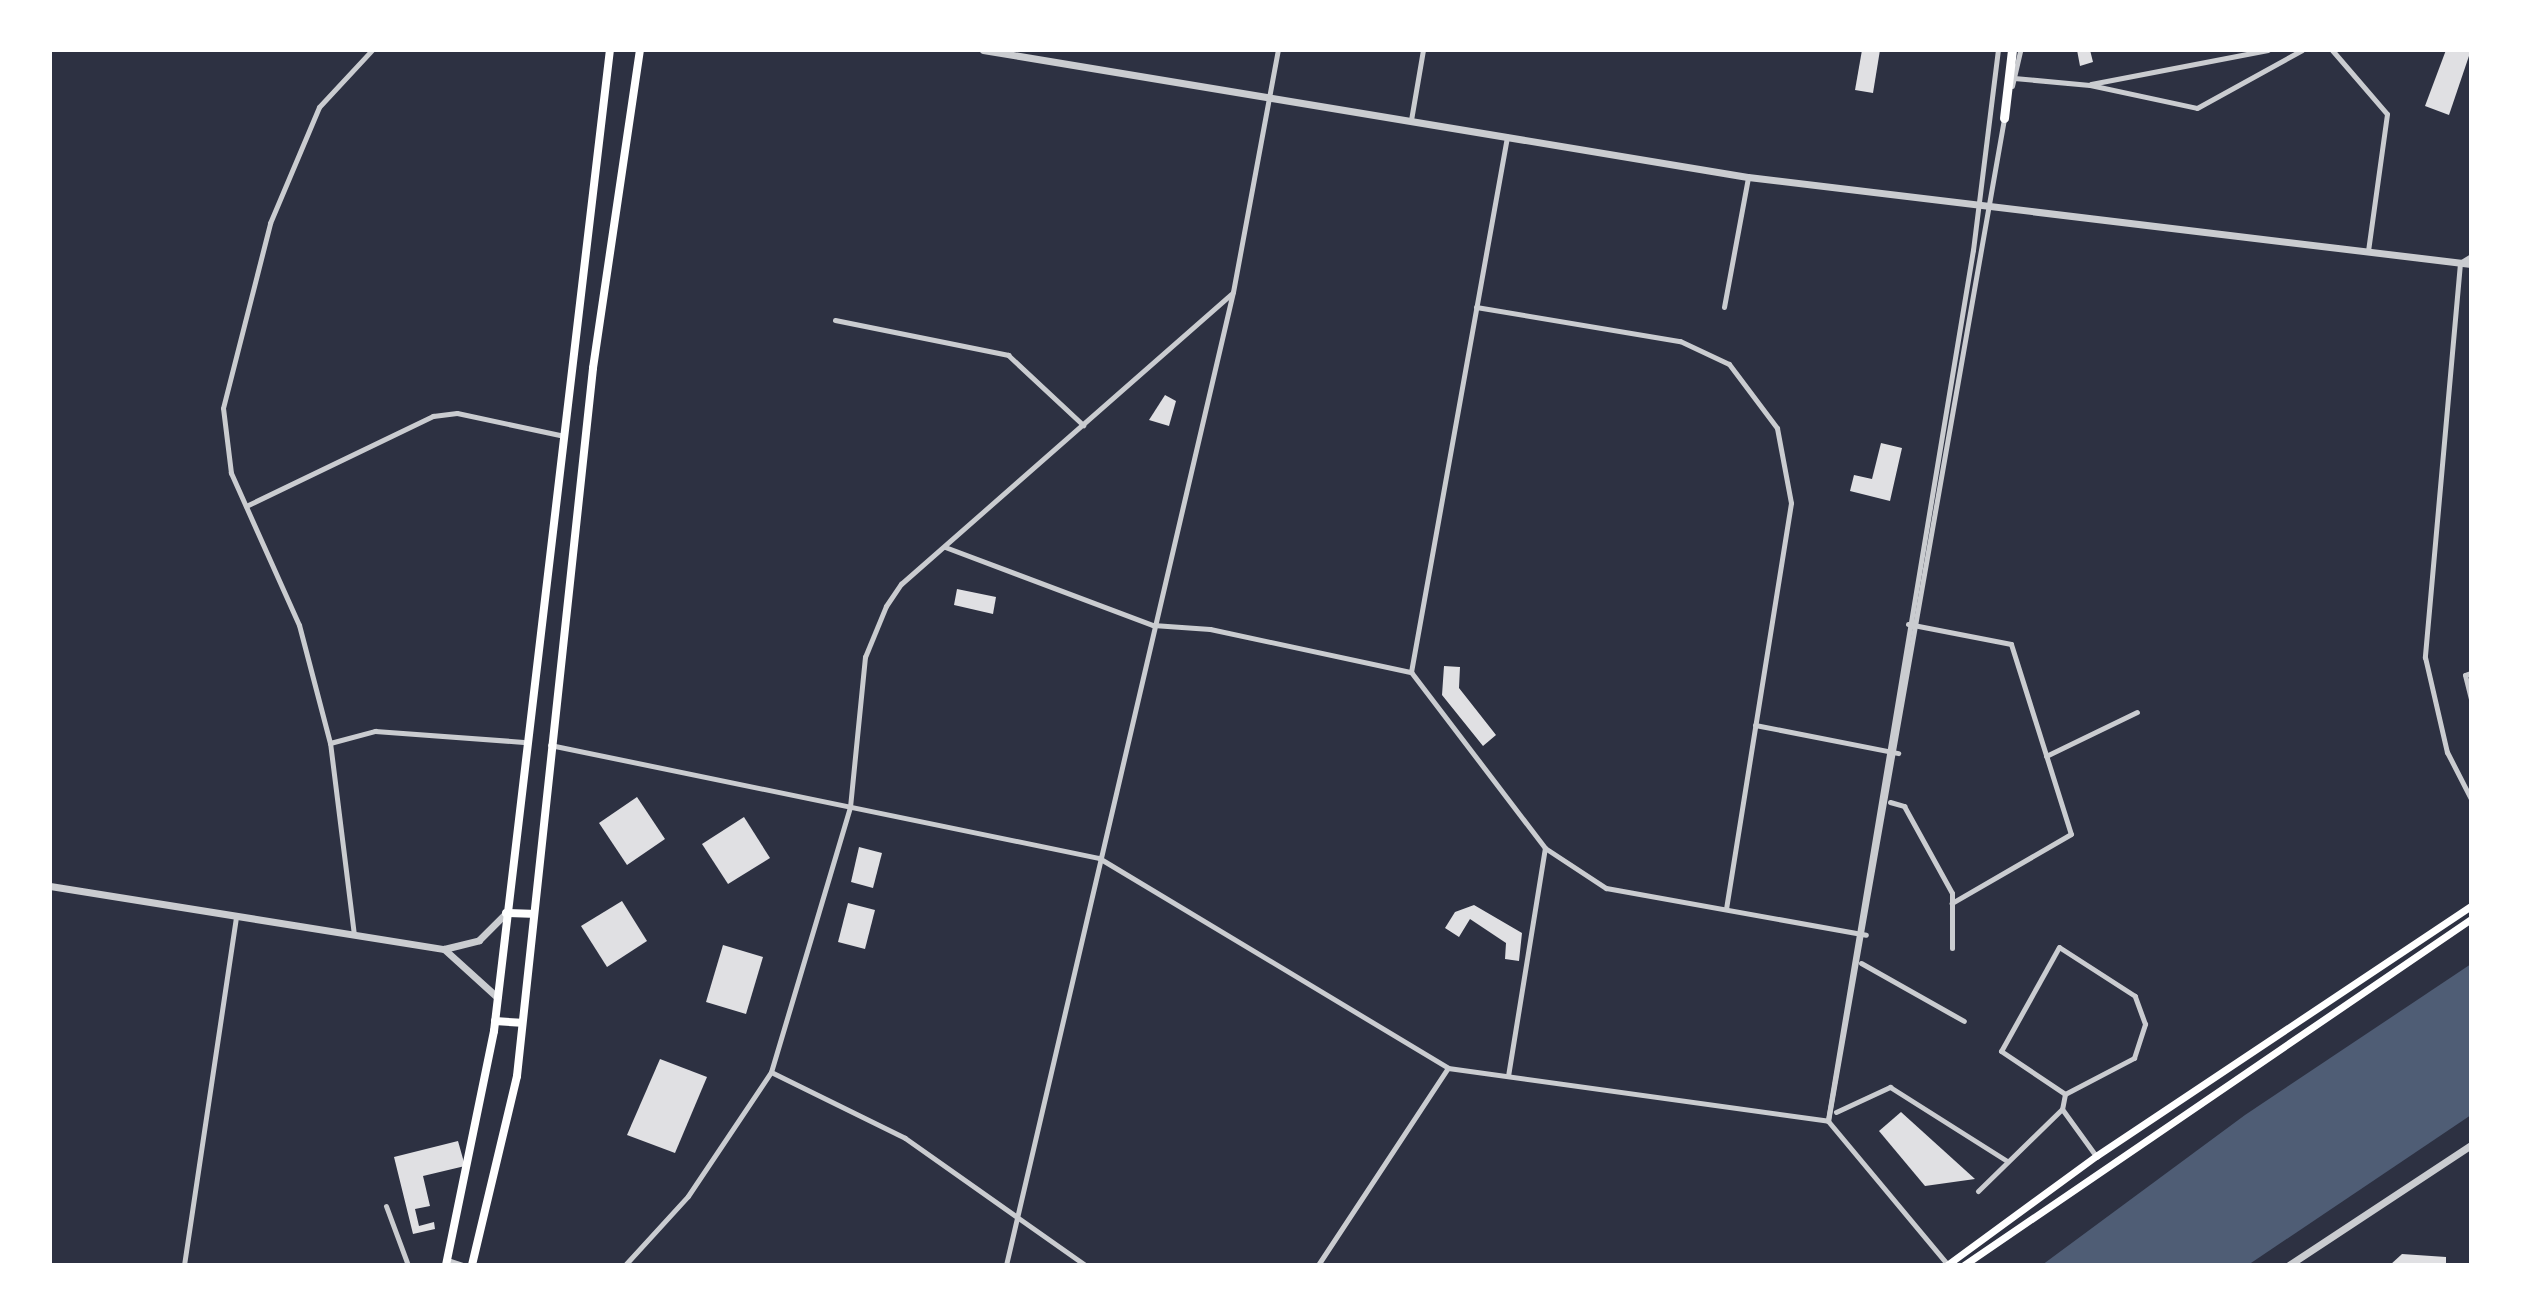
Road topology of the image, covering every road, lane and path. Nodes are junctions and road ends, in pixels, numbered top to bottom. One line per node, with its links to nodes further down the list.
1 (372, 50): 32 (street)
2 (610, 50): 31 (main road)
3 (640, 50): 44 (main road)
4 (983, 50): 15 (street)
5 (1278, 50): 15 (street)
6 (1423, 50): 17 (street)
7 (1998, 50): 20 (street)
8 (2012, 50): 16 (highway)
9 (2020, 50): 13 (street)
10 (2268, 50): 14 (street)
11 (2302, 50): 14 (street)
12 (2332, 50): 22 (street)
13 (2014, 78): 14 (street); 16 (street)
14 (2090, 85)
15 (1271, 97): 17 (street); 26 (street)
16 (2004, 118): 21 (street)
17 (1411, 120): 18 (street)
18 (1507, 137): 19 (street); 27 (street)
19 (1748, 177): 20 (street); 28 (street)
20 (1977, 209): 21 (street); 34 (street)
21 (1989, 210): 22 (street); 36 (street)
22 (2368, 252): 24 (street)
23 (2471, 256): 24 (street)
24 (2460, 263): 25 (street); 48 (street)
25 (2471, 264)
26 (1233, 292): 30 (street); 35 (street)
27 (1476, 307): 37 (street); 41 (street)
28 (1724, 307)
29 (835, 320): 30 (street)
30 (1083, 425): 33 (street)
31 (560, 435): 32 (street); 42 (main road)
32 (246, 506): 43 (street)
33 (945, 547): 35 (street); 50 (street)
34 (1908, 624): 36 (street); 45 (street)
35 (1153, 625): 37 (street); 52 (street)
36 (1920, 627): 46 (street); 47 (street)
37 (1411, 672): 51 (street)
38 (2471, 673): 39 (street)
39 (2471, 699)
40 (2137, 712): 47 (street)
41 (1755, 725): 45 (street); 56 (street)
42 (524, 742): 43 (street); 57 (main road)
43 (330, 743): 62 (street)
44 (549, 745): 50 (street); 58 (main road)
45 (1886, 749): 46 (street); 61 (street)
46 (1898, 753): 49 (street)
47 (2046, 756): 54 (street)
48 (2471, 799)
49 (1890, 802): 54 (street); 63 (street)
50 (850, 807): 52 (street); 72 (street)
51 (1545, 848): 56 (street); 73 (street)
52 (1099, 858): 71 (street); 83 (street)
53 (50, 886): 59 (street)
54 (1952, 903): 64 (street)
55 (2471, 906): 79 (main road)
56 (1726, 909): 61 (street)
57 (506, 913): 58 (main road); 65 (street); 67 (main road)
58 (530, 914): 70 (main road)
59 (236, 915): 62 (street); 85 (street)
60 (2471, 919): 94 (main road)
61 (1856, 933): 63 (street); 77 (street)
62 (354, 935): 65 (street)
63 (1866, 935): 66 (street)
64 (1952, 948)
65 (444, 949): 67 (street)
66 (1861, 963): 69 (street); 76 (street)
67 (497, 997): 68 (main road)
68 (495, 1021): 70 (main road); 84 (main road)
69 (1964, 1021)
70 (521, 1023): 88 (main road)
71 (1448, 1068): 73 (street); 92 (street)
72 (771, 1072): 83 (street); 89 (street)
73 (1508, 1076): 77 (street)
74 (2065, 1094): 74 (street); 75 (street)
75 (2062, 1109): 79 (street); 80 (street)
76 (1835, 1113): 77 (street); 80 (street)
77 (1828, 1121): 93 (street)
78 (2471, 1145): 95 (street)
79 (2096, 1156): 93 (main road)
80 (2007, 1161): 81 (street)
81 (1978, 1191)
82 (386, 1206): 86 (street)
83 (1018, 1213): 90 (street); 91 (street)
84 (447, 1262): 87 (street)
85 (184, 1265)
86 (408, 1265)
87 (462, 1265)
88 (472, 1265)
89 (625, 1265)
90 (1006, 1265)
91 (1085, 1265)
92 (1318, 1265)
93 (1947, 1265)
94 (1964, 1265)
95 (2289, 1265)

